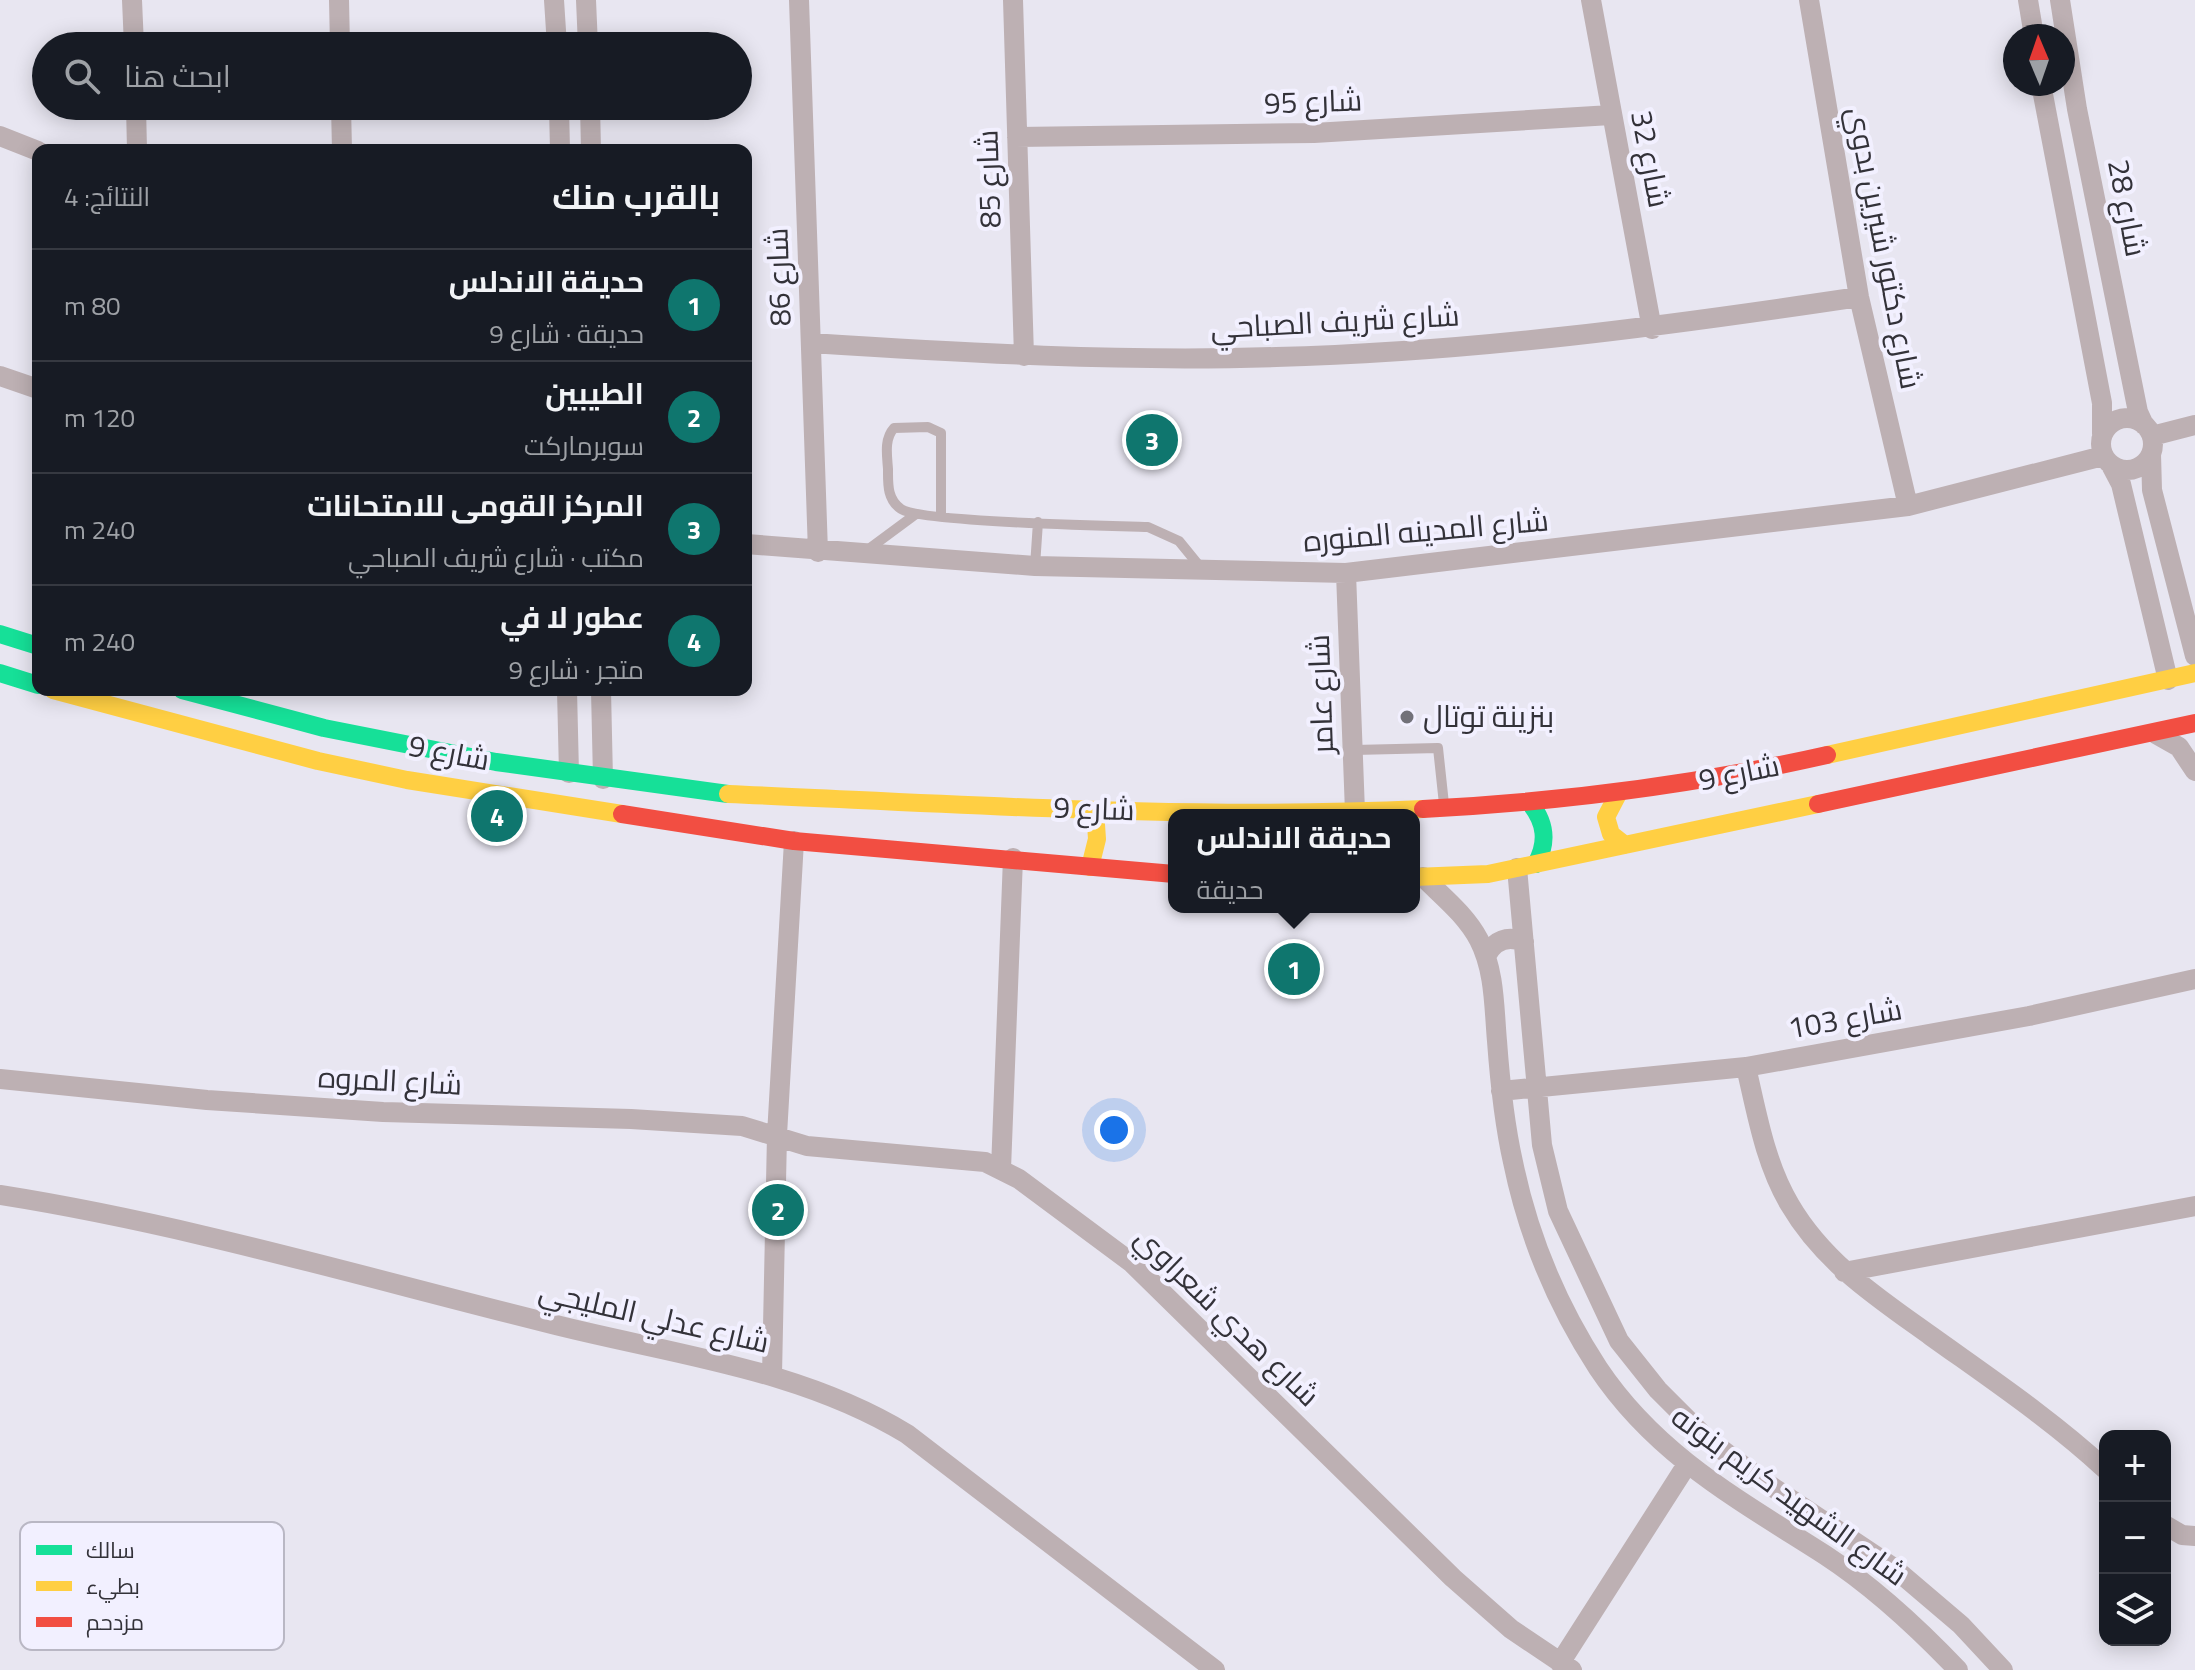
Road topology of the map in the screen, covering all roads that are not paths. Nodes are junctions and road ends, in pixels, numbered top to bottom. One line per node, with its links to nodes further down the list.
1 (132, 0): 12 (street)
2 (339, 0): 13 (street)
3 (799, 0): 31 (street, شارع 86)
4 (1013, 0): 23 (street, شارع 85)
5 (1591, 0): 17 (street, شارع 32)
6 (1809, 0): 29 (street, شارع دكتور شيرين بدوي)
7 (2028, 0): 11 (street)
8 (2060, 0): 37 (street, شارع 28)
9 (554, 7): 10 (street); 14 (street)
10 (587, 7): 15 (street)
11 (2032, 24)
12 (133, 32)
13 (340, 32)
14 (556, 32)
15 (588, 32)
16 (2043, 96): 36 (street, شارع 28)
17 (1611, 115): 23 (street, شارع 95); 30 (street, شارع 32)
18 (136, 120): 24 (street)
19 (341, 120): 25 (street)
20 (559, 120): 26 (street)
21 (590, 120): 27 (street)
22 (0, 136): 28 (street)
23 (1017, 137): 32 (street, شارع 85)
24 (137, 144)
25 (342, 144)
26 (560, 144)
27 (591, 144)
28 (32, 149)
29 (1859, 297): 30 (street, شارع شريف الصباحي); 39 (street, شارع دكتور شيرين بدوي)
30 (1652, 329): 32 (street, شارع شريف الصباحي)
31 (811, 343): 32 (street, شارع شريف الصباحي); 44 (street, شارع 86)
32 (1024, 356)
33 (0, 376): 34 (street)
34 (32, 387)
35 (2195, 425): 37 (street)
36 (2102, 434): 37 (street); 38 (street)
37 (2149, 438): 38 (street); 51 (street, شارع 28)
38 (2107, 461): 39 (street, شارع المدينه المنوره); 54 (street)
39 (1908, 506): 48 (street, شارع المدينه المنوره)
40 (916, 514): 41 (lane); 41 (lane); 45 (lane)
41 (941, 516): 42 (lane)
42 (1038, 522): 46 (lane); 47 (lane)
43 (752, 545): 44 (street, شارع المدينه المنوره)
44 (818, 552): 45 (street, شارع المدينه المنوره)
45 (862, 555): 46 (street, شارع المدينه المنوره)
46 (1035, 566): 47 (street, شارع المدينه المنوره)
47 (1206, 573): 48 (street, شارع المدينه المنوره)
48 (1346, 573): 62 (street, شارع عامر)
49 (0, 634): 50 (main road)
50 (32, 644)
51 (2195, 656)
52 (0, 673): 55 (main road)
53 (2195, 673): 54 (main road, شارع 9)
54 (2168, 680): 66 (main road, شارع 9)
55 (32, 683)
56 (75, 696): 73 (main road, شارع 9)
57 (204, 696): 64 (main road, شارع 9)
58 (567, 696): 64 (street)
59 (601, 696): 65 (street)
60 (2195, 723): 61 (main road, شارع 9)
61 (2156, 734): 63 (street); 74 (main road, شارع 9)
62 (1354, 750): 68 (street, شارع عامر); 70 (lane)
63 (2195, 771)
64 (569, 773): 65 (main road, شارع 9)
65 (603, 779): 69 (main road, شارع 9)
66 (1618, 794): 67 (main road, شارع 9); 74 (main road)
67 (1530, 803): 70 (main road, شارع 9); 76 (main road)
68 (1355, 809)
69 (1095, 810): 72 (main road, شارع 9); 77 (main road)
70 (1445, 810): 71 (main road, شارع 9)
71 (1420, 811)
72 (1168, 813)
73 (794, 841): 75 (main road, شارع 9); 88 (street)
74 (1625, 845): 76 (main road, شارع 9)
75 (1013, 858): 77 (main road, شارع 9); 89 (street)
76 (1527, 866): 79 (main road, شارع 9); 81 (street, شارع الشهيد كريم بنونه)
77 (1090, 867): 78 (main road, شارع 9)
78 (1168, 874)
79 (1420, 877)
80 (1420, 879): 82 (street, شارع الشهيد كريم بنونه)
81 (1524, 942): 82 (street); 86 (street, شارع الشهيد كريم بنونه)
82 (1486, 956): 87 (street, شارع الشهيد كريم بنونه)
83 (2195, 979): 84 (street, شارع 103)
84 (1746, 1067): 86 (street, شارع 103); 92 (street)
85 (0, 1079): 88 (street, شارع المروه)
86 (1537, 1088): 87 (street, شارع 103); 101 (street, شارع الشهيد كريم بنونه)
87 (1501, 1091): 95 (street, شارع الشهيد كريم بنونه)
88 (777, 1135): 89 (street, شارع هدي شعراوي); 93 (street)
89 (1001, 1169): 98 (street, شارع هدي شعراوي)
90 (0, 1195): 93 (street, شارع عدلي المليجي)
91 (2195, 1206): 92 (street)
92 (1844, 1272): 94 (street)
93 (772, 1375): 99 (street, شارع عدلي المليجي)
94 (2099, 1464)
95 (1686, 1466): 98 (street); 100 (street, شارع الشهيد كريم بنونه)
96 (2171, 1529): 97 (street)
97 (2195, 1536)
98 (1566, 1666)
99 (1215, 1670)
100 (1958, 1670)
101 (2003, 1670)

